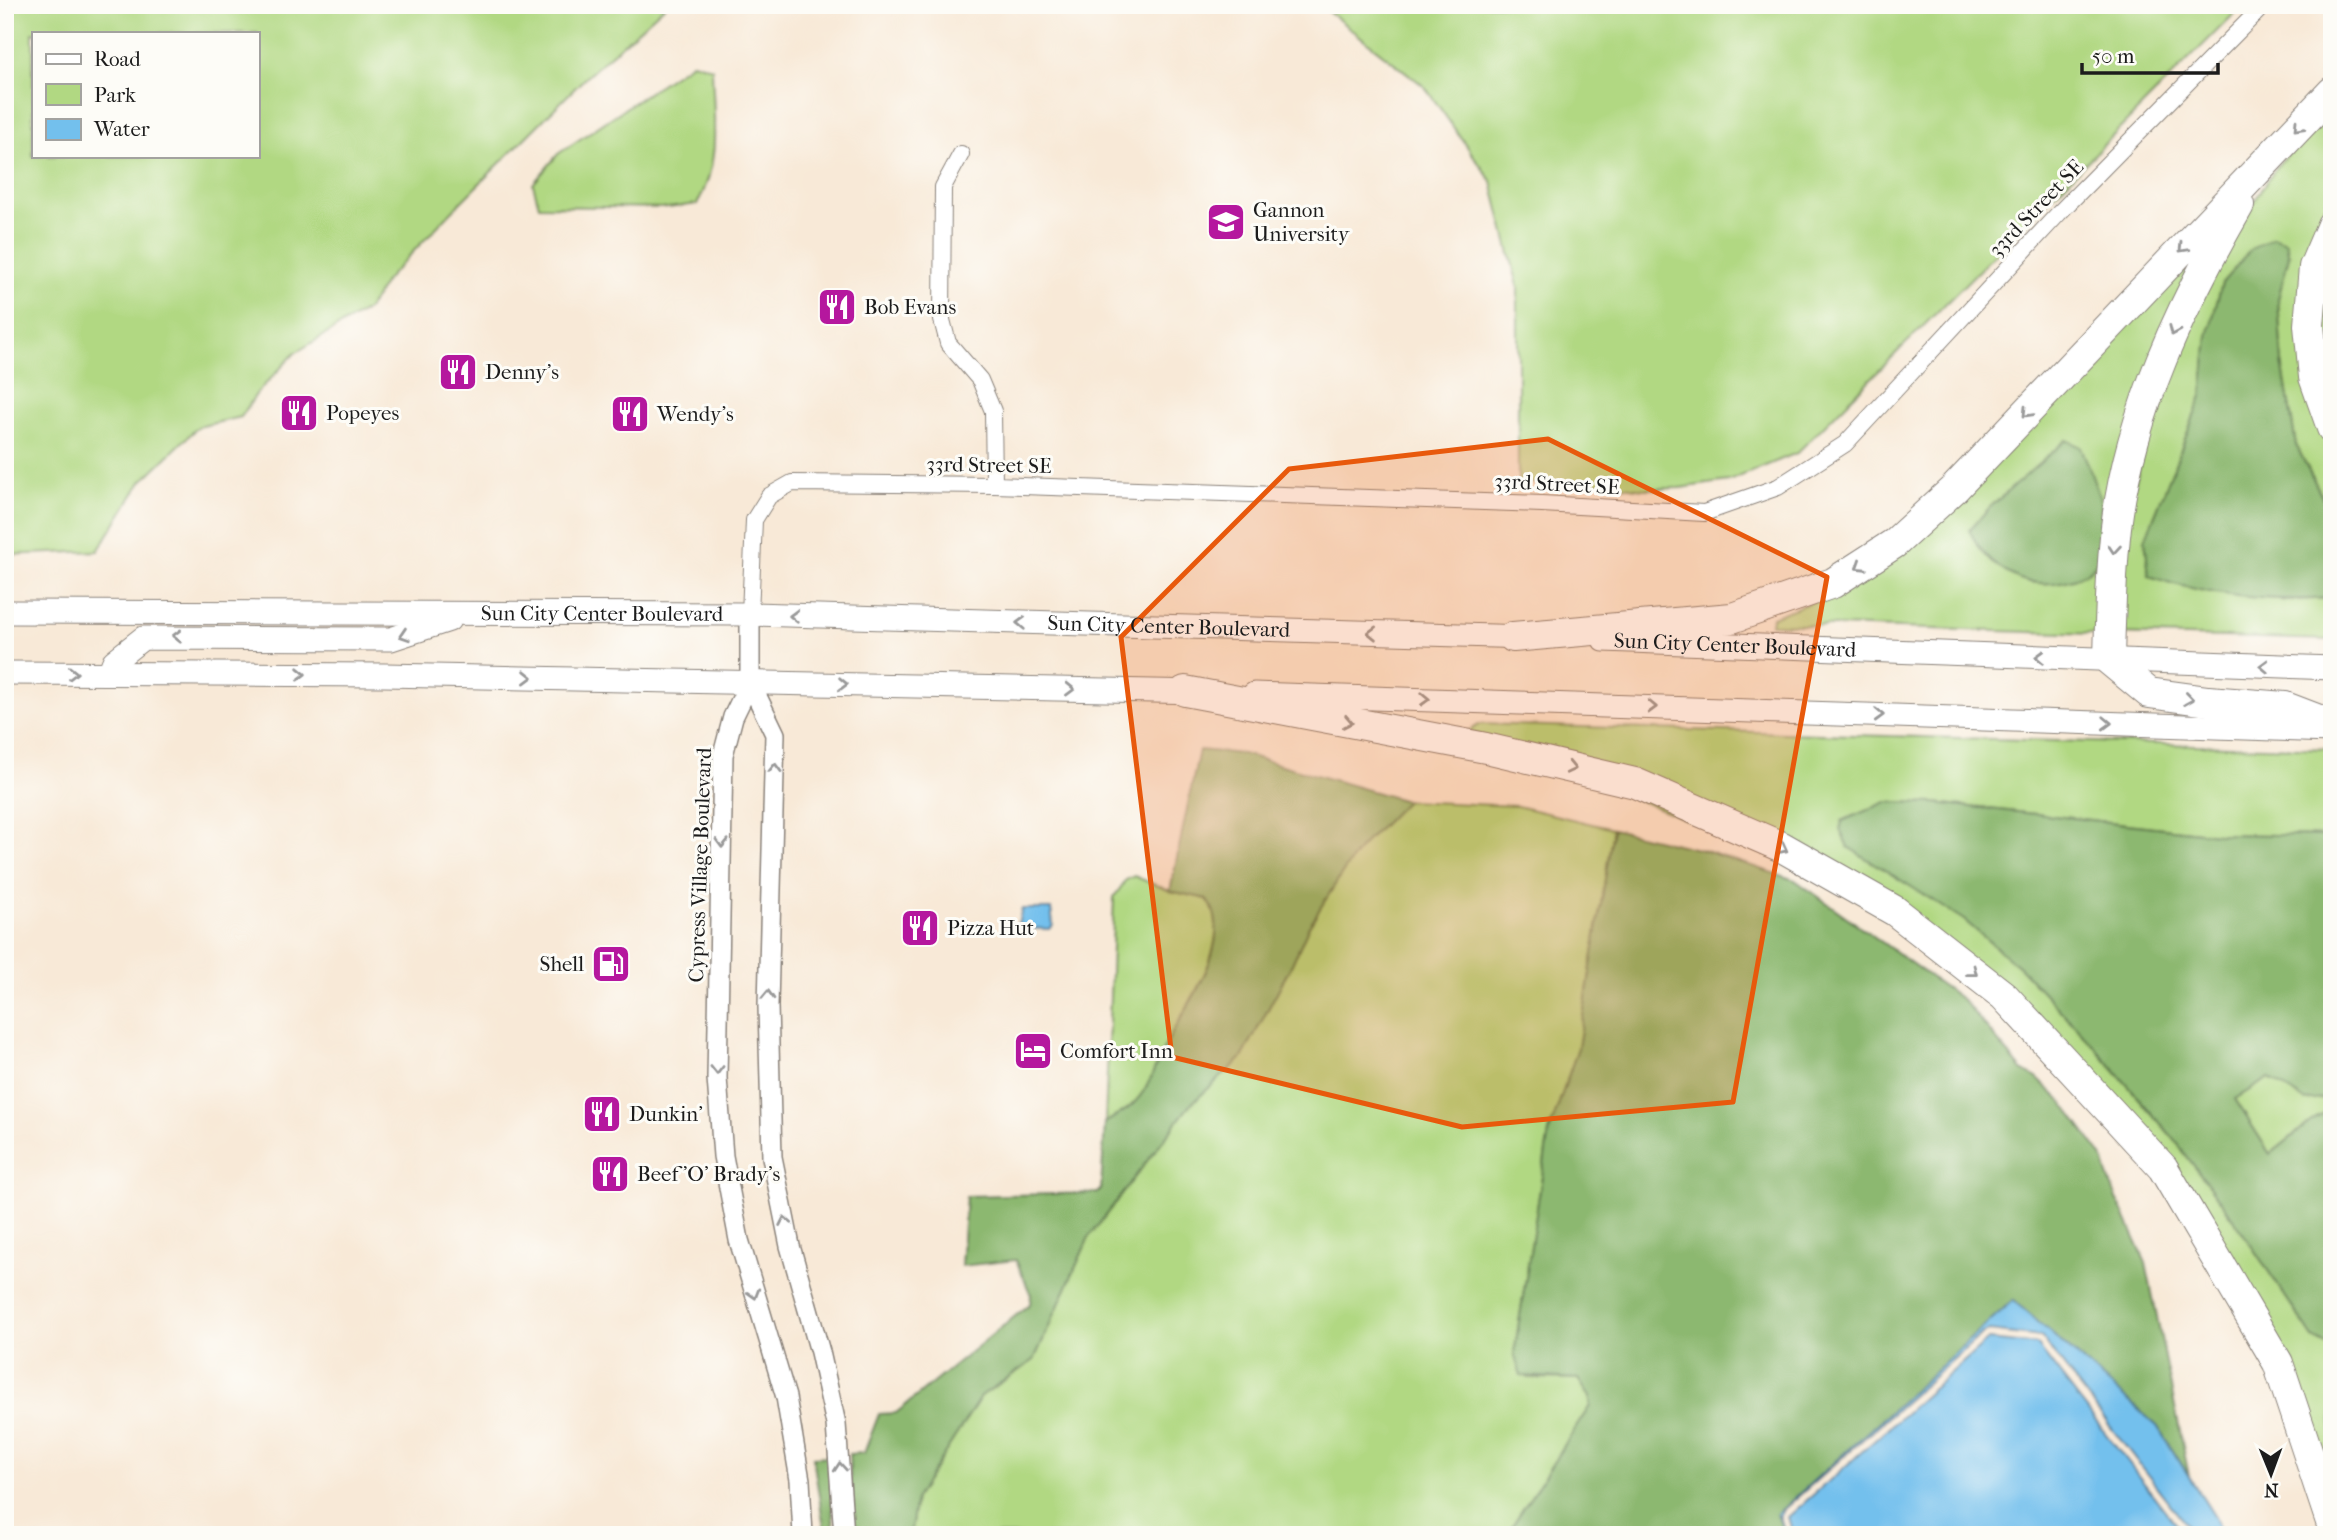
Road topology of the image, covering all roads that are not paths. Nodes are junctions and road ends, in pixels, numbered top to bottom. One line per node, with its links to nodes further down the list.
1 (2264, 5): 7 (street, 33rd Street SE)
2 (2332, 92): 4 (highway, one-way to 4)
3 (961, 153): 7 (street)
4 (2264, 163): 11 (highway, one-way to 11); 12 (highway, one-way to 12)
5 (2332, 225): 6 (highway)
6 (2332, 428)
7 (994, 485): 10 (street, 33rd Street SE)
8 (5, 612): 9 (main road, Sun City Center Boulevard)
9 (468, 613): 10 (main road, Sun City Center Boulevard); 15 (main road, one-way to 15)
10 (750, 614): 11 (main road, Sun City Center Boulevard, one-way to 10); 16 (street)
11 (1513, 637): 12 (main road, Sun City Center Boulevard, one-way to 11)
12 (2109, 660): 13 (main road, Sun City Center Boulevard, one-way to 12); 18 (highway, one-way to 18)
13 (2332, 668)
14 (5, 673): 15 (main road, one-way to 15)
15 (109, 673): 16 (main road, one-way to 16)
16 (750, 682): 17 (main road, one-way to 17); 21 (street, Cypress Village Boulevard, one-way to 21); 22 (street, one-way to 16)
17 (1185, 691): 19 (main road, one-way to 19); 20 (highway, one-way to 20)
18 (2332, 725)
19 (2332, 730)
20 (2332, 1525)
21 (803, 1535)
22 (844, 1535)

